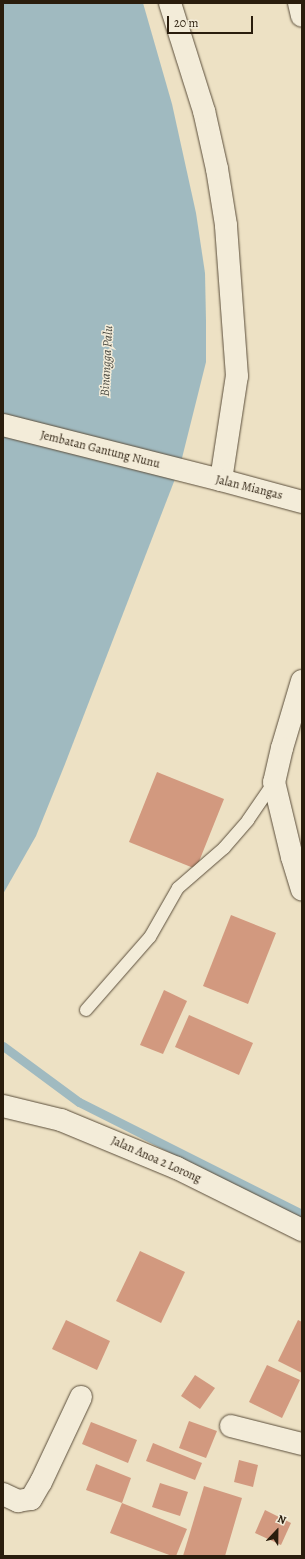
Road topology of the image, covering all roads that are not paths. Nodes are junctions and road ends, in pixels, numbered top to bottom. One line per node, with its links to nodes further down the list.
1 (170, 3): 6 (street)
2 (299, 3): 3 (street)
3 (302, 16)
4 (3, 426): 5 (street, Jembatan Gantung Nunu)
5 (197, 475): 6 (street, Jalan Miangas)
6 (221, 480): 7 (street, Jalan Miangas)
7 (302, 502)
8 (302, 681): 9 (street)
9 (274, 782): 10 (street); 12 (lane)
10 (297, 859): 11 (street)
11 (302, 889)
12 (86, 1010)
13 (3, 1106): 14 (street, Jalan Anoa 2 Lorong)
14 (302, 1230)
15 (81, 1398): 18 (street)
16 (231, 1426): 17 (street)
17 (302, 1444)
18 (3, 1494)

